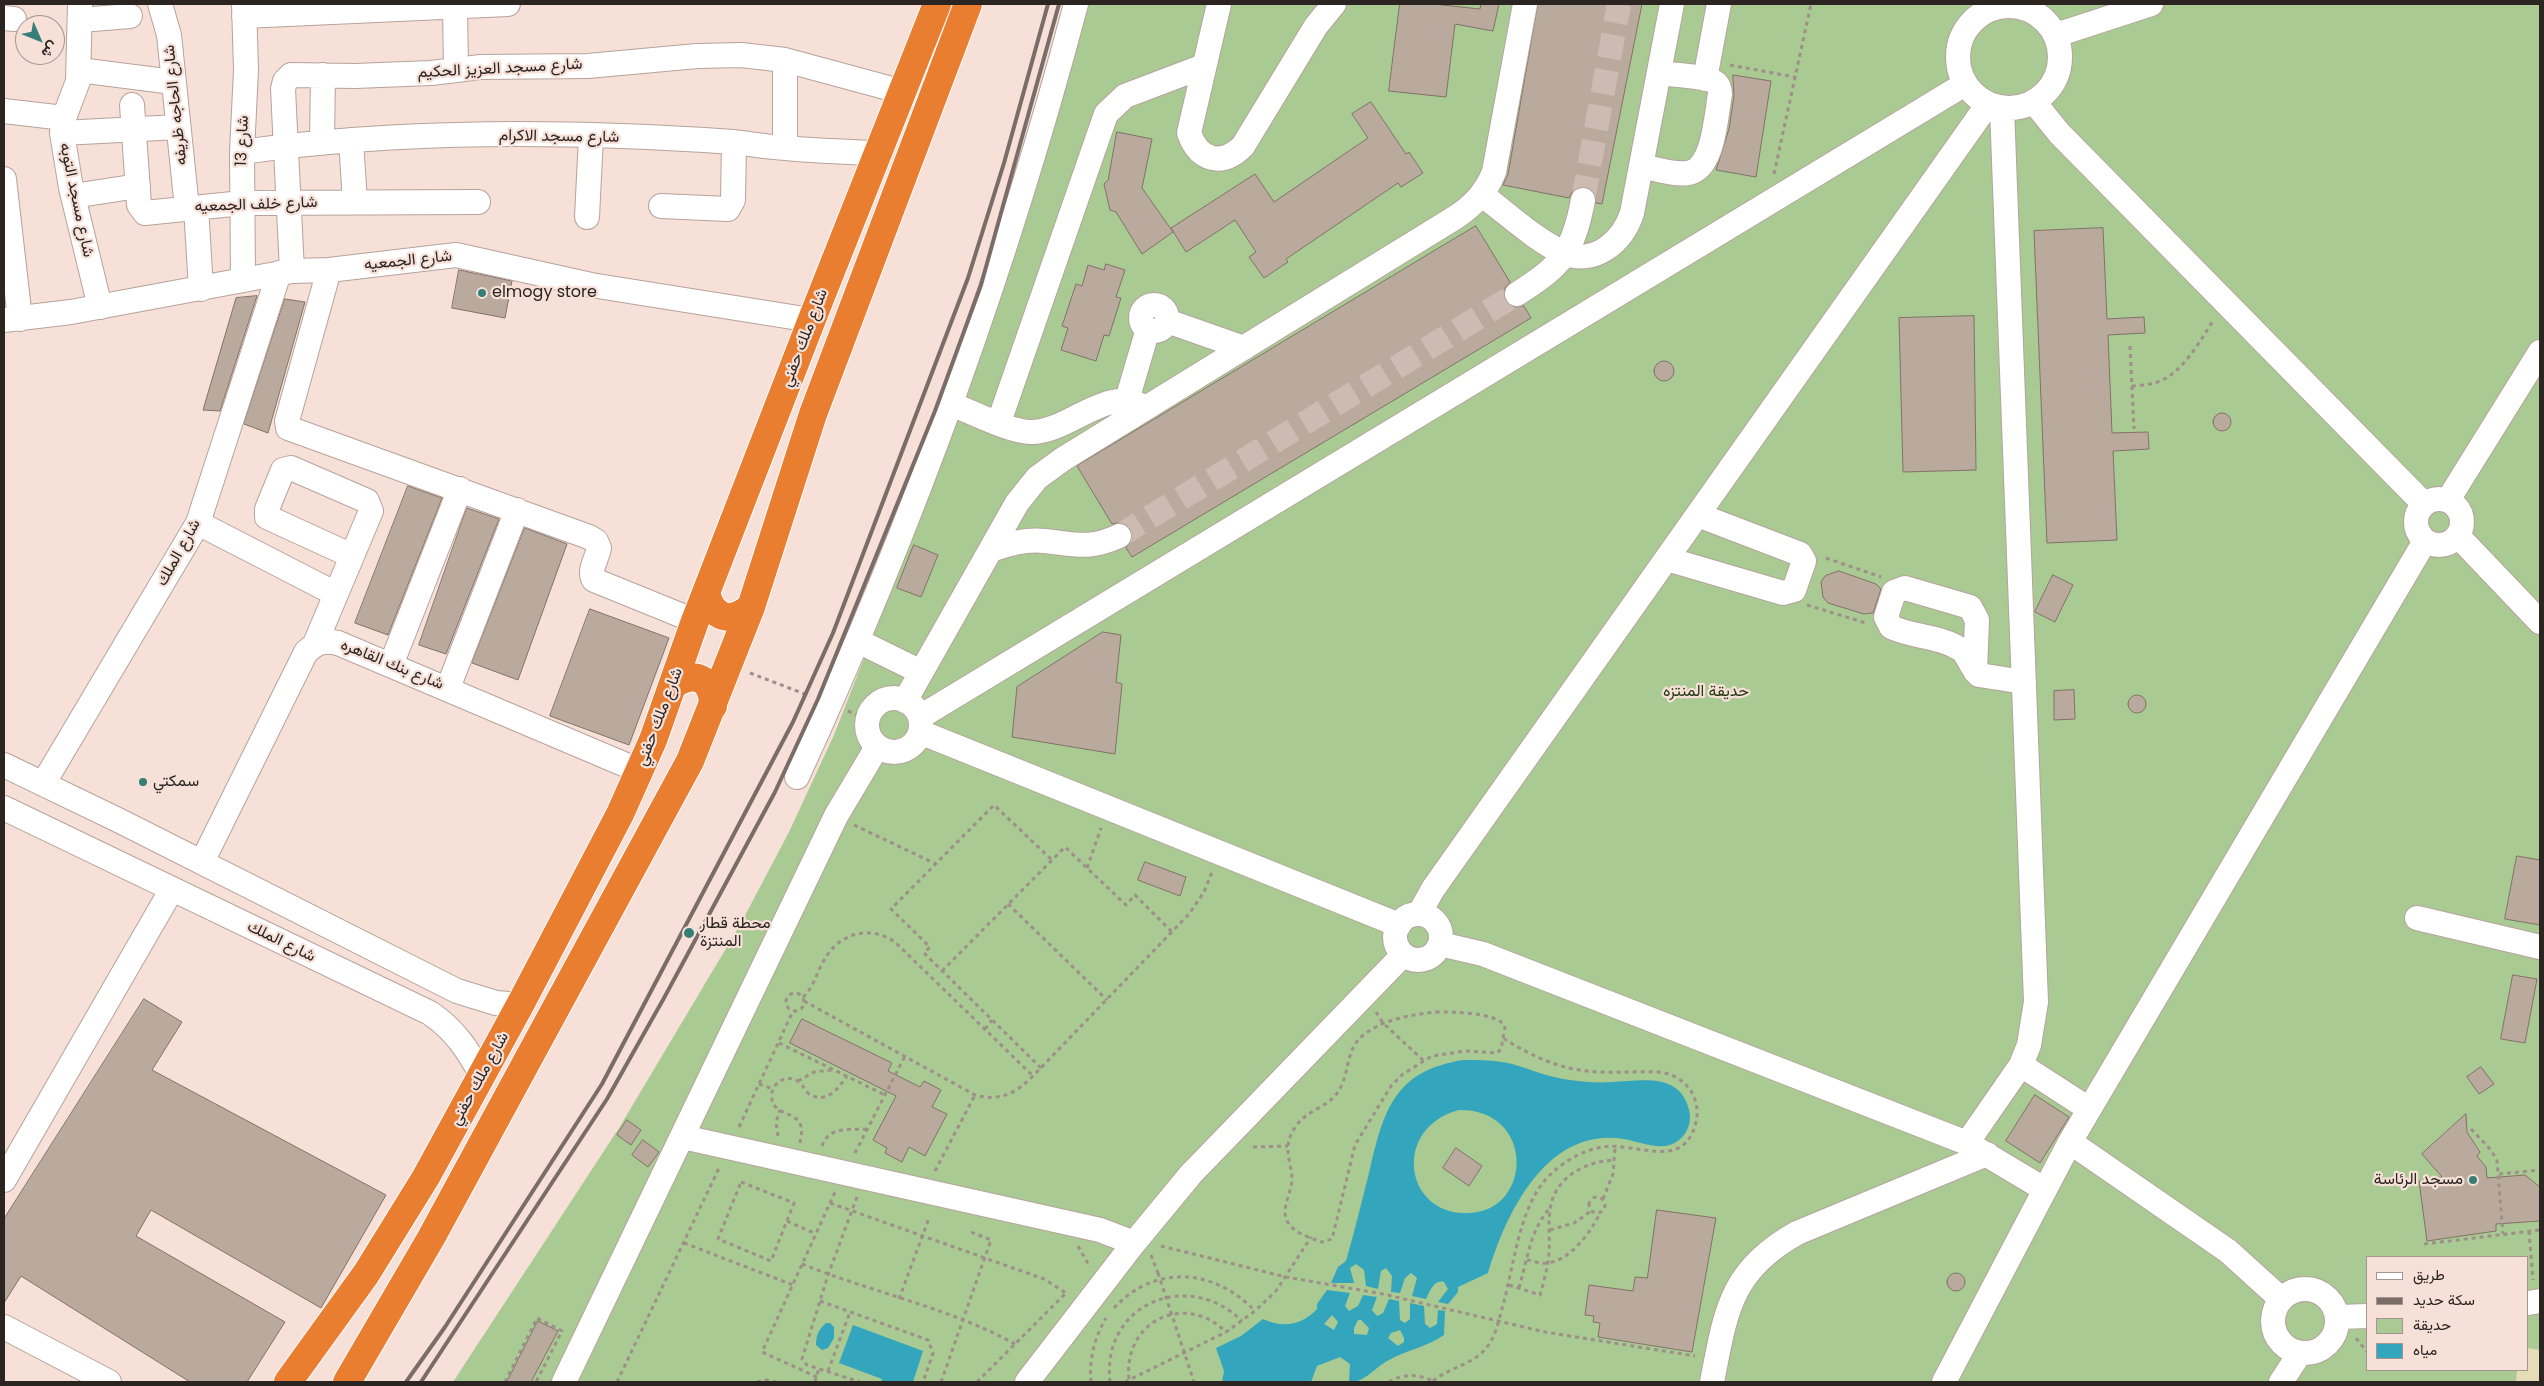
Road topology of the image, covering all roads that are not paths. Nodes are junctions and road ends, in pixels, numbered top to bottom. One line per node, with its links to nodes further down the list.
1 (160, 4): 26 (street, شارع الحاجه ظريفه)
2 (493, 4): 12 (street)
3 (937, 4): 28 (highway, شارع ملك حفني)
4 (968, 4): 86 (highway, شارع ملك حفني)
5 (1076, 4): 69 (street)
6 (1219, 4): 20 (street)
7 (1334, 4): 20 (street)
8 (1525, 4): 47 (street)
9 (1672, 4): 23 (street)
10 (1719, 4): 25 (street)
11 (2151, 4): 18 (street)
12 (443, 5): 13 (street); 22 (street)
13 (348, 8): 14 (street)
14 (244, 10): 42 (street, شارع 13)
15 (1972, 10): 18 (street); 27 (street)
16 (80, 12): 17 (street); 21 (street, شارع مسجد التوبه)
17 (130, 16)
18 (2056, 35): 29 (street)
19 (785, 60): 22 (street, شارع مسجد العزيز الحكيم); 28 (street, شارع مسجد العزيز الحكيم); 41 (street)
20 (1204, 66): 71 (street)
21 (79, 70): 26 (street); 33 (street, شارع مسجد التوبه)
22 (456, 70): 24 (street, شارع مسجد العزيز الحكيم)
23 (1659, 73): 25 (street); 44 (street)
24 (323, 75): 38 (street); 40 (street, شارع مسجد العزيز الحكيم)
25 (1705, 79): 44 (street)
26 (174, 82): 34 (street, شارع الحاجه ظريفه)
27 (1965, 84): 31 (street); 98 (street)
28 (903, 92): 43 (highway, شارع ملك حفني)
29 (2034, 102): 31 (street); 74 (street)
30 (132, 105): 35 (street, شارع خلف الجمعيه)
31 (1995, 106): 76 (street); 94 (street)
32 (4, 111): 33 (street)
33 (63, 126): 35 (street); 48 (street, شارع مسجد التوبه)
34 (178, 127): 35 (street); 55 (street, شارع الحاجه ظريفه)
35 (134, 129): 46 (street, شارع خلف الجمعيه)
36 (591, 136): 37 (street, شارع مسجد الاكرام); 39 (street, شارع مسجد الاكرام); 56 (street)
37 (351, 140): 38 (street, شارع مسجد الاكرام); 50 (street)
38 (322, 142): 40 (street, شارع مسجد الاكرام)
39 (734, 142): 41 (street, شارع مسجد الاكرام); 54 (street)
40 (287, 146): 42 (street, شارع مسجد الاكرام); 53 (street, شارع مسجد العزيز الحكيم)
41 (785, 148): 43 (street, شارع مسجد الاكرام)
42 (242, 152): 52 (street, شارع 13)
43 (877, 153): 66 (highway, شارع ملك حفني)
44 (1642, 166): 58 (street)
45 (4, 179): 57 (street)
46 (138, 186): 48 (street); 55 (street, شارع خلف الجمعيه)
47 (1482, 195): 58 (street); 67 (street)
48 (73, 196): 64 (street, شارع مسجد التوبه)
49 (1583, 200): 58 (street)
50 (355, 202): 51 (street, شارع خلف الجمعيه); 53 (street, شارع خلف الجمعيه)
51 (478, 202)
52 (242, 203): 53 (street, شارع خلف الجمعيه); 55 (street, شارع خلف الجمعيه); 61 (street, شارع 13)
53 (289, 203): 60 (street, شارع مسجد العزيز الحكيم)
54 (661, 206)
55 (192, 207): 62 (street, شارع الحاجه ظريفه)
56 (587, 217)
57 (6, 219): 65 (street)
58 (1566, 254): 63 (street)
59 (329, 270): 60 (street, شارع الجمعيه); 66 (street, شارع الجمعيه); 72 (street)
60 (286, 272): 61 (street, شارع الجمعيه); 77 (street, شارع الملك)
61 (243, 279): 62 (street, شارع الجمعيه)
62 (201, 289): 64 (street, شارع الجمعيه)
63 (1517, 294)
64 (100, 307): 65 (street, شارع الجمعيه)
65 (12, 320)
66 (812, 320): 84 (highway, شارع ملك حفني)
67 (1244, 348): 70 (street); 70 (street)
68 (2540, 352): 73 (street)
69 (951, 404): 71 (street); 89 (street)
70 (1137, 404): 71 (street); 81 (street)
71 (999, 422)
72 (460, 490): 75 (street); 91 (street)
73 (2448, 500): 74 (street); 79 (street)
74 (2424, 504): 80 (street)
75 (517, 510): 87 (street); 96 (street)
76 (1698, 515): 83 (street); 83 (street)
77 (198, 523): 85 (street); 103 (street, شارع الملك)
78 (1119, 536): 81 (street)
79 (2458, 536): 80 (street); 88 (street)
80 (2426, 541): 117 (street)
81 (991, 550): 93 (street)
82 (352, 556): 85 (street)
83 (1667, 559): 110 (street)
84 (706, 593): 86 (highway); 87 (highway, شارع ملك حفني)
85 (336, 594): 90 (street)
86 (751, 607): 97 (highway, شارع ملك حفني)
87 (695, 621): 95 (highway, شارع ملك حفني)
88 (2540, 622)
89 (858, 641): 93 (street); 102 (street)
90 (315, 644): 91 (street, شارع بنك القاهره); 107 (street)
91 (391, 664): 96 (street, شارع بنك القاهره)
92 (1974, 671): 92 (street); 94 (street)
93 (921, 672): 98 (street)
94 (2024, 682): 115 (street)
95 (672, 686): 97 (highway); 101 (highway, شارع ملك حفني)
96 (448, 688): 101 (street, شارع بنك القاهره)
97 (713, 706): 131 (highway, شارع ملك حفني)
98 (915, 717): 99 (street); 99 (street); 110 (street)
99 (877, 746): 118 (street)
100 (4, 765): 103 (street)
101 (640, 771): 114 (highway, شارع ملك حفني)
102 (797, 777)
103 (44, 784): 105 (street)
104 (4, 808): 106 (street, شارع الملك)
105 (118, 820): 106 (street); 107 (street)
106 (101, 855): 108 (street, شارع الملك)
107 (202, 862): 114 (street)
108 (172, 889): 116 (street, شارع الملك); 121 (street)
109 (2416, 918): 112 (street)
110 (1409, 919): 111 (street); 113 (street)
111 (1440, 944): 113 (street); 120 (street)
112 (2540, 948)
113 (1403, 955): 123 (street)
114 (520, 1005): 116 (highway, شارع ملك حفني)
115 (2021, 1065): 117 (street); 120 (street)
116 (482, 1076): 130 (highway, شارع ملك حفني)
117 (2089, 1109): 119 (street)
118 (683, 1137): 123 (street); 132 (street)
119 (2070, 1142): 122 (street); 124 (street)
120 (1977, 1148): 122 (street); 134 (street)
121 (4, 1180)
122 (2044, 1188): 135 (street)
123 (1137, 1239): 133 (street)
124 (2281, 1299): 126 (street); 128 (street)
125 (2366, 1316): 126 (street)
126 (2338, 1317): 128 (street)
127 (4, 1327): 129 (street)
128 (2300, 1354): 136 (street)
129 (109, 1382)
130 (288, 1382)
131 (347, 1382)
132 (564, 1382)
133 (1027, 1382)
134 (1712, 1382)
135 (1944, 1382)
136 (2281, 1382)

